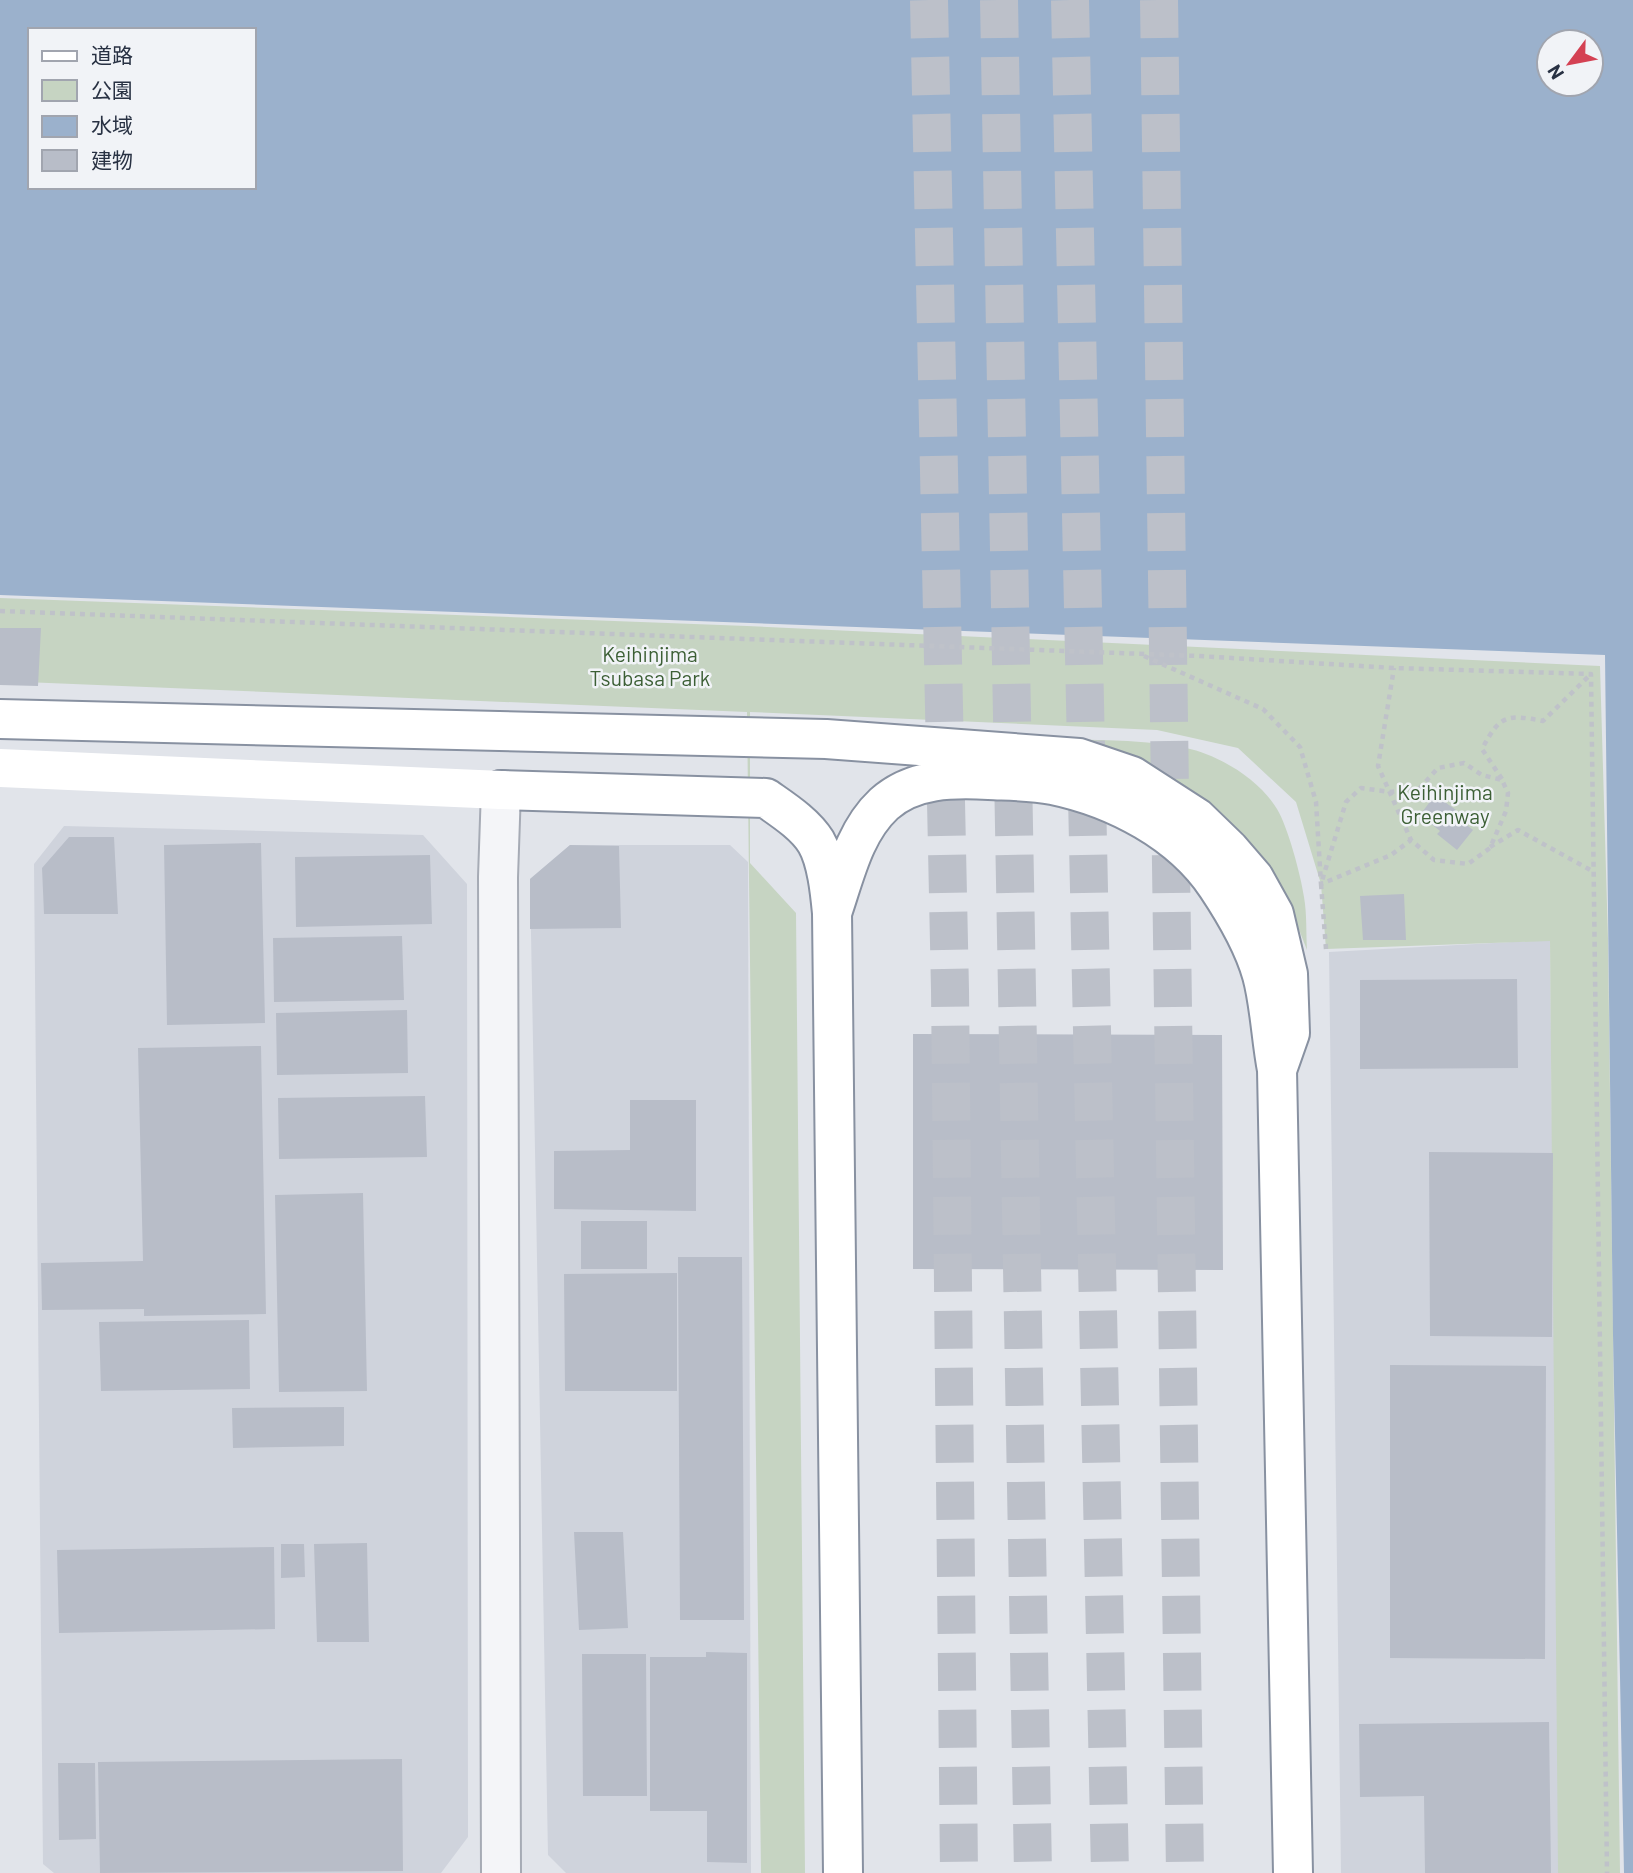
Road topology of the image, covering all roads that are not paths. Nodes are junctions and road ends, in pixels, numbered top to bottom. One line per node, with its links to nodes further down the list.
1 (0, 719): 5 (main road)
2 (0, 768): 3 (main road)
3 (501, 790): 4 (main road); 6 (street)
4 (832, 913): 5 (main road); 7 (main road)
5 (1277, 1069): 8 (main road)
6 (502, 1873)
7 (843, 1873)
8 (1293, 1873)

